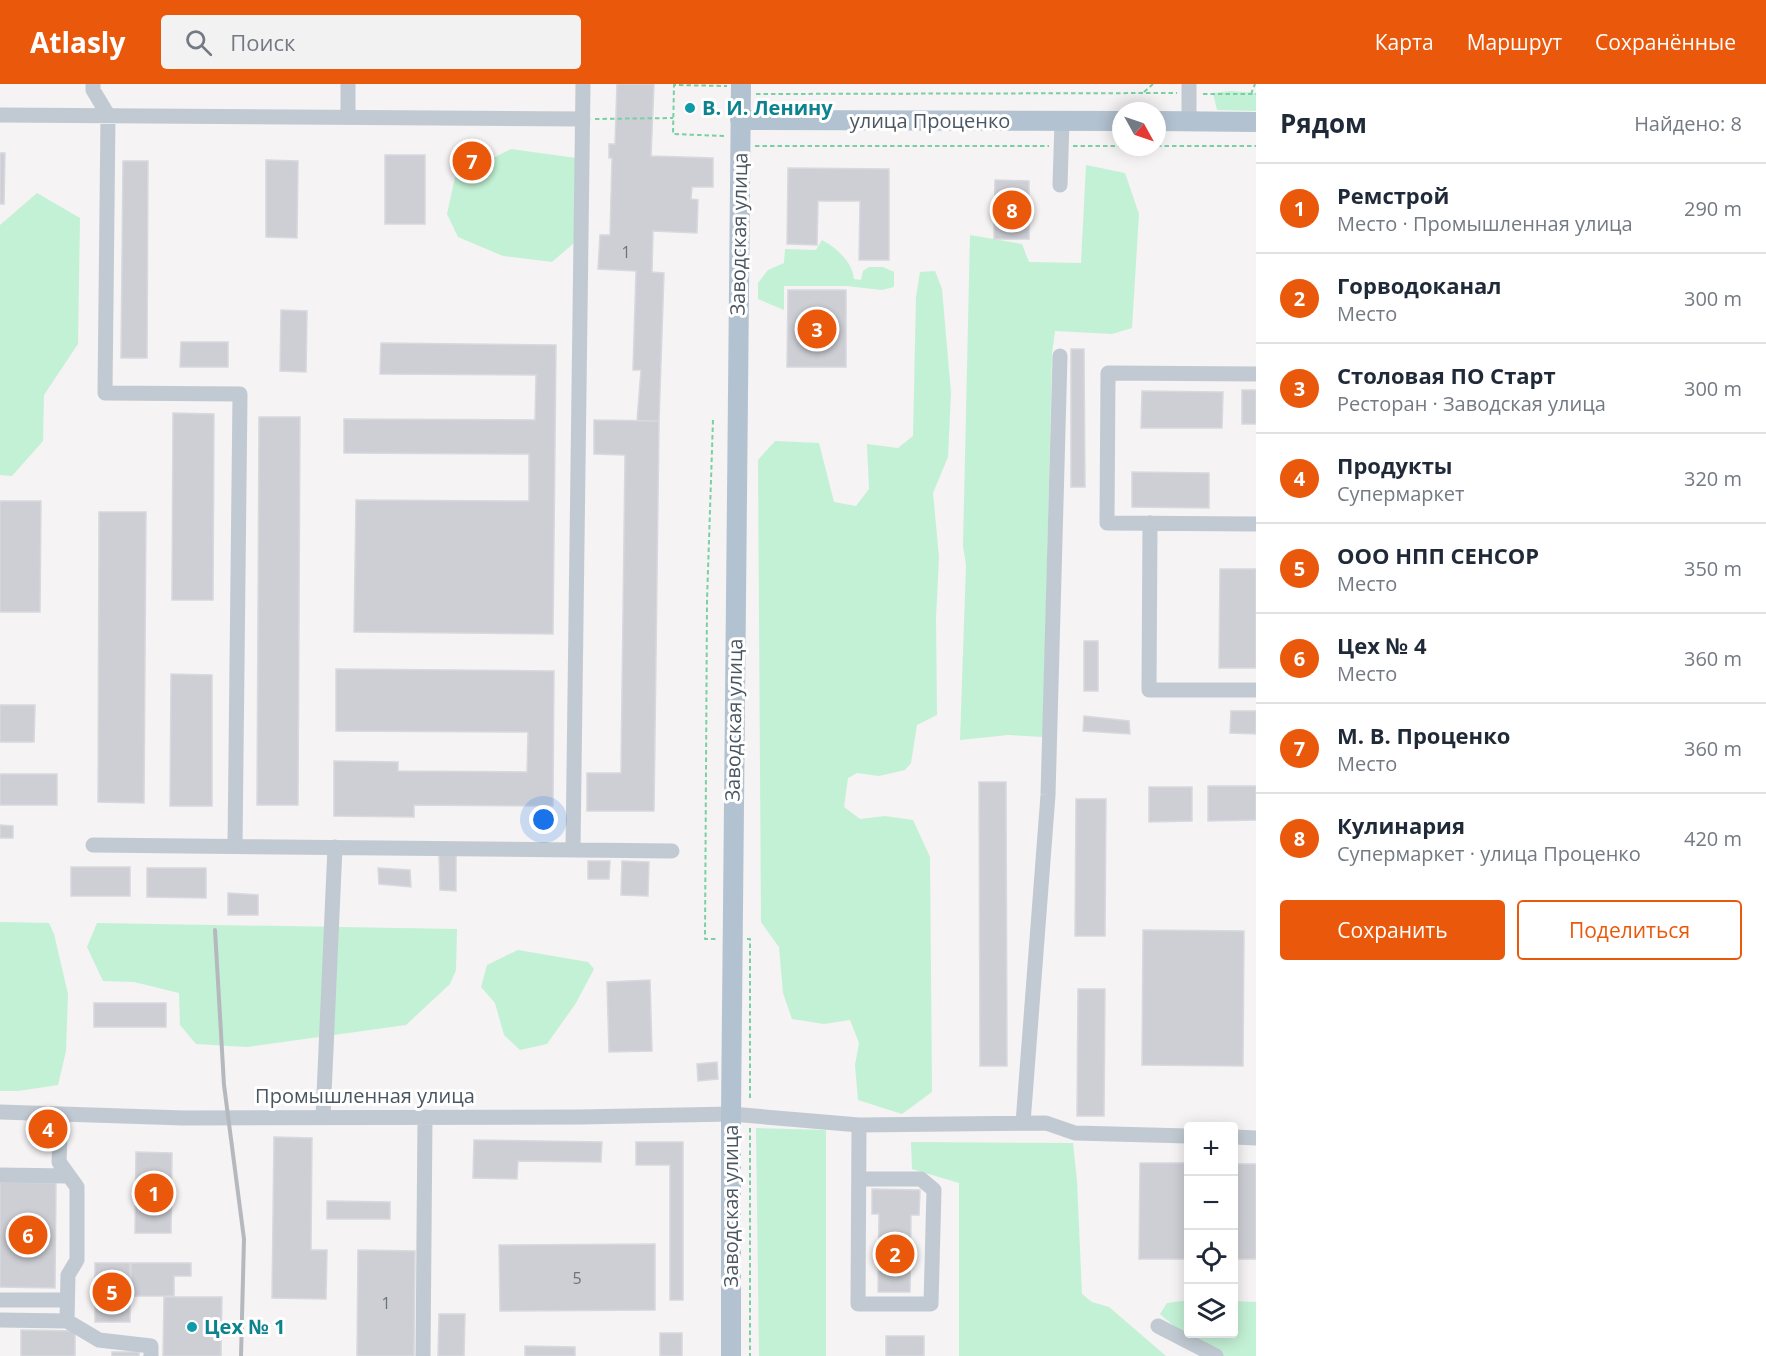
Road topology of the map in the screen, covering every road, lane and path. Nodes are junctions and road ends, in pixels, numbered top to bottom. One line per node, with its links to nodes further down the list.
1 (93, 84): 12 (street)
2 (348, 84): 13 (street)
3 (583, 84): 15 (street)
4 (1153, 84): 8 (path)
5 (1255, 84): 9 (path)
6 (737, 88): 8 (path); 14 (path); 21 (main road, Заводская улица)
7 (1189, 89): 8 (path); 9 (path); 19 (street)
8 (1143, 93)
9 (1251, 94): 10 (path)
10 (1256, 94)
11 (0, 115): 12 (street)
12 (108, 116): 13 (street); 33 (street)
13 (348, 117): 15 (street)
14 (673, 118): 15 (path); 21 (path)
15 (583, 119): 35 (street)
16 (1062, 121): 17 (main road, улица Проценко); 21 (main road, улица Проценко); 22 (street)
17 (1112, 121)
18 (1166, 121): 19 (main road)
19 (1189, 121): 20 (main road)
20 (1256, 122)
21 (736, 134): 22 (path); 39 (main road, Заводская улица)
22 (1061, 146): 23 (path); 26 (street)
23 (1112, 146)
24 (1166, 146): 25 (path)
25 (1256, 146)
26 (1060, 185)
27 (1060, 356): 42 (street)
28 (1256, 374): 29 (street)
29 (1150, 523): 30 (street); 31 (street)
30 (1256, 524)
31 (1256, 690)
32 (93, 845): 33 (street)
33 (234, 846): 34 (street)
34 (335, 847): 35 (street); 40 (street)
35 (573, 849): 36 (street)
36 (672, 851)
37 (0, 1112): 38 (street, Промышленная улица)
38 (61, 1114): 40 (street, Промышленная улица); 48 (street)
39 (730, 1114): 41 (street, Промышленная улица); 43 (street, Промышленная улица); 57 (main road, Заводская улица)
40 (323, 1118): 41 (street, Промышленная улица)
41 (425, 1118): 56 (street)
42 (1023, 1123): 43 (street, Промышленная улица); 44 (street, Промышленная улица)
43 (859, 1125): 49 (street)
44 (1184, 1136)
45 (1238, 1137): 46 (street)
46 (1256, 1138)
47 (0, 1175): 48 (street)
48 (69, 1176): 51 (street)
49 (859, 1179): 49 (street)
50 (0, 1300): 51 (street)
51 (67, 1300): 53 (street)
52 (0, 1320): 53 (street)
53 (67, 1321): 55 (street)
54 (1158, 1326): 58 (street)
55 (151, 1356)
56 (423, 1356)
57 (731, 1356)
58 (1216, 1356)

